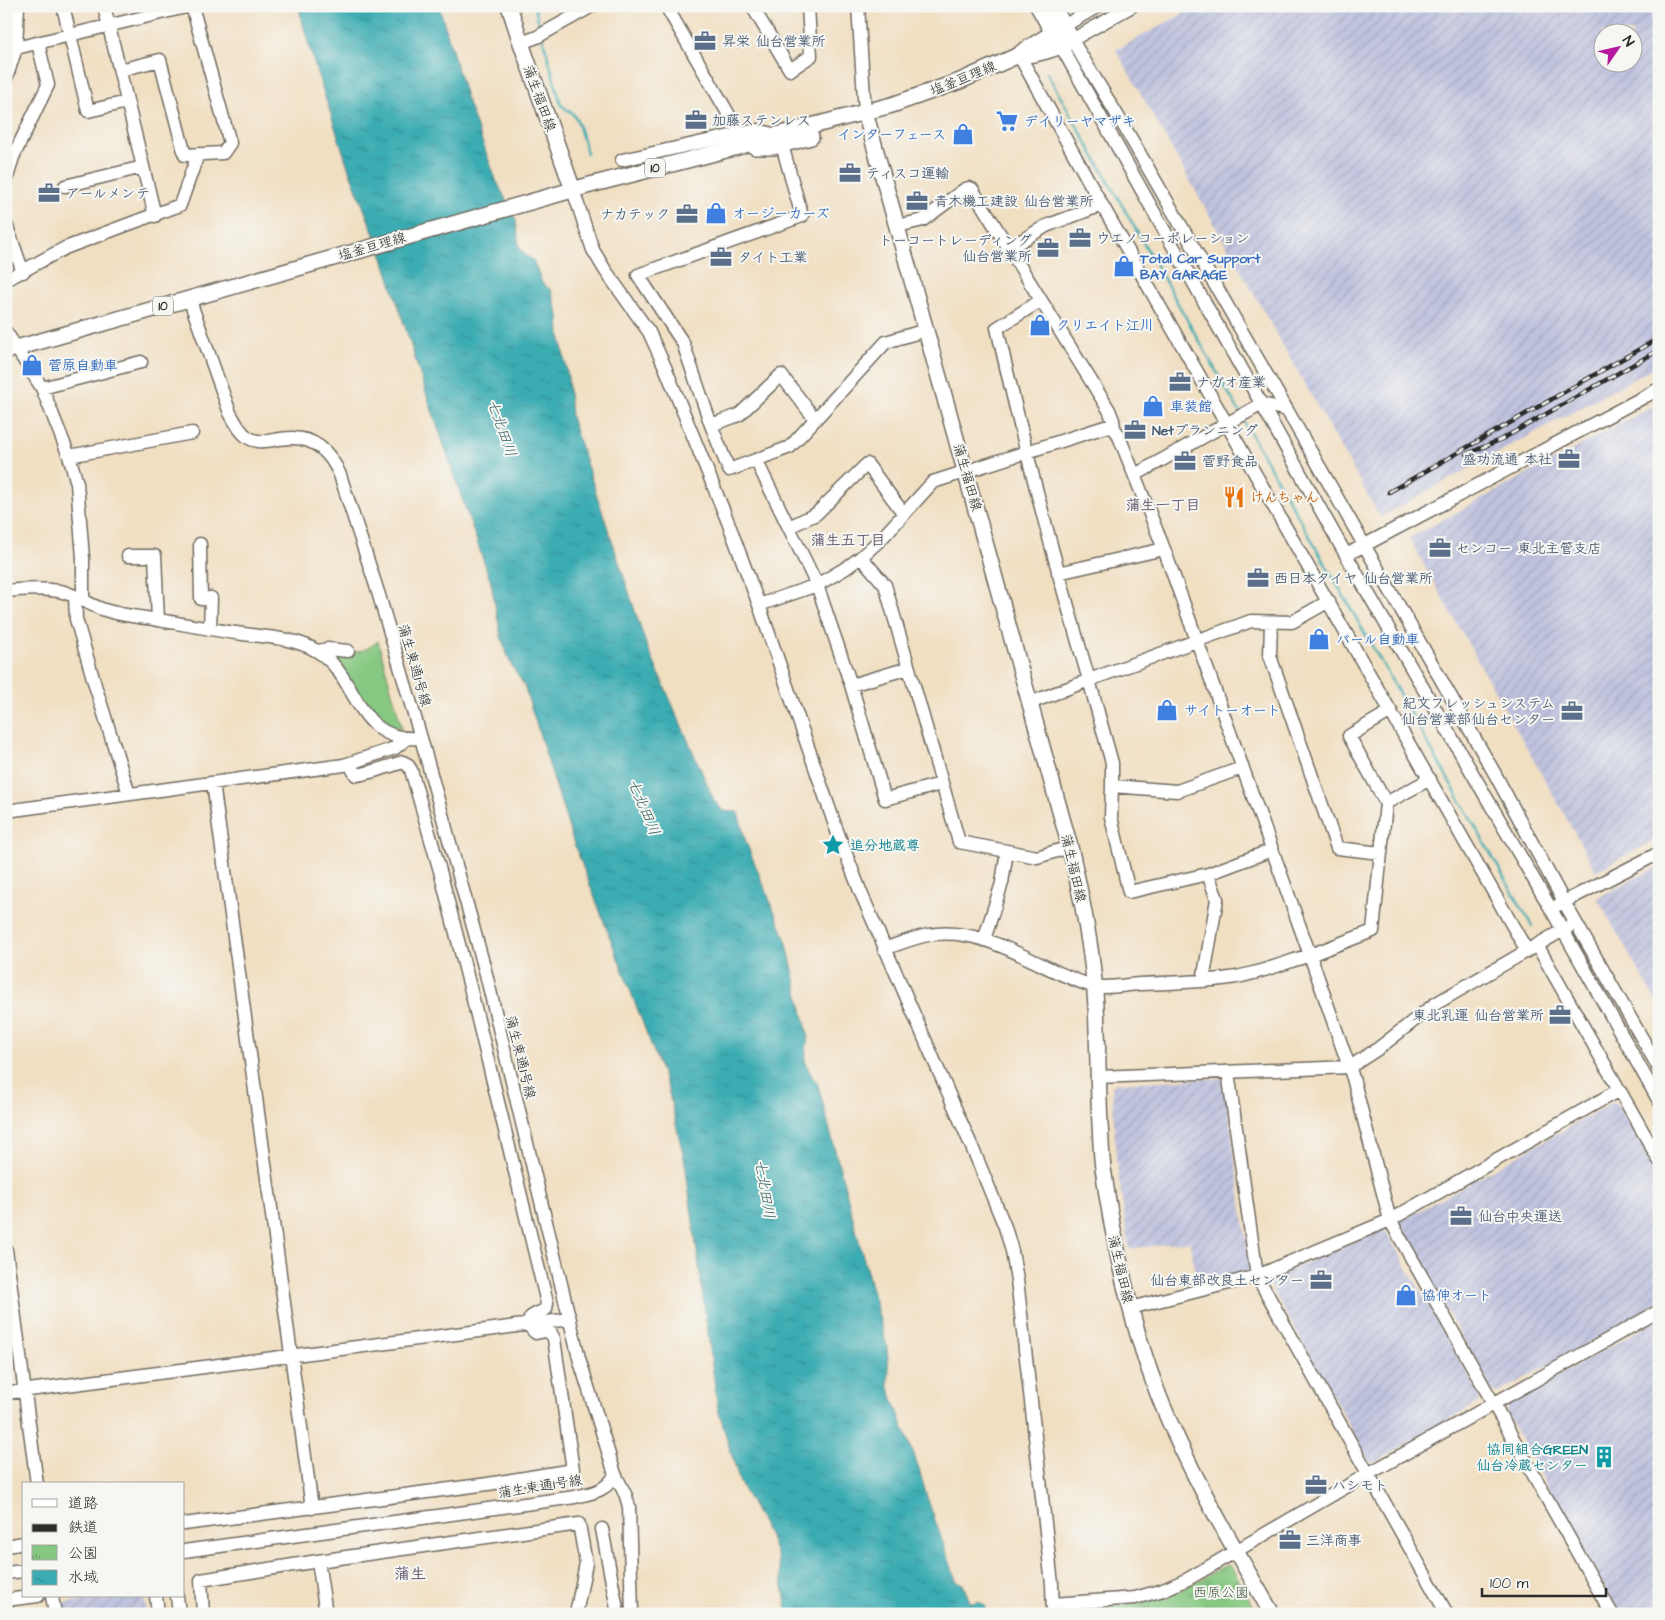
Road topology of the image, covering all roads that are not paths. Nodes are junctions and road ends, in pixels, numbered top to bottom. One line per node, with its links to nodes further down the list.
1 (18, 6): 22 (street)
2 (63, 6): 17 (street)
3 (104, 6): 15 (street)
4 (191, 6): 15 (street); 30 (street)
5 (509, 6): 20 (main road, 蒲生福田線)
6 (592, 6): 20 (street)
7 (666, 6): 29 (street)
8 (752, 6): 9 (street)
9 (808, 6)
10 (858, 6): 27 (street)
11 (1038, 6): 16 (main road)
12 (1053, 6): 16 (main road)
13 (1098, 6): 16 (street)
14 (1132, 6): 19 (street)
15 (109, 26): 17 (street); 24 (street)
16 (1058, 29): 19 (main road); 21 (main road, 10)
17 (70, 35): 18 (street); 26 (street)
18 (38, 43): 22 (street); 31 (street)
19 (1066, 43): 21 (main road, 塩釜亘理線 / 10); 52 (street); 53 (street)
20 (521, 44): 36 (main road, 蒲生福田線)
21 (1040, 46): 23 (main road, 塩釜亘理線 / 10)
22 (11, 47): 25 (street)
23 (1023, 54): 27 (main road, 塩釜亘理線 / 10); 37 (street)
24 (120, 70): 26 (street); 30 (street)
25 (6, 79)
26 (127, 102): 33 (street)
27 (865, 112): 28 (main road, 塩釜亘理線 / 10); 28 (main road, 塩釜亘理線 / 10); 40 (main road, 蒲生福田線)
28 (779, 140): 29 (main road, 塩釜亘理線 / 10); 56 (street)
29 (739, 141): 32 (street); 36 (main road, 塩釜亘理線 / 10)
30 (198, 154): 38 (street)
31 (10, 156): 34 (street)
32 (622, 160)
33 (143, 167): 35 (street); 38 (street)
34 (6, 181)
35 (65, 186)
36 (568, 191): 44 (main road, 塩釜亘理線 / 10); 77 (street)
37 (1102, 205): 41 (street); 55 (street)
38 (155, 216): 42 (street)
39 (6, 224): 42 (street)
40 (898, 226): 41 (street); 46 (main road, 蒲生福田線)
41 (1009, 248): 45 (street)
42 (23, 272): 43 (street)
43 (6, 280)
44 (189, 298): 48 (main road, 塩釜亘理線 / 10); 91 (street, 蒲生東通1号線)
45 (1040, 301): 57 (street); 59 (street)
46 (926, 330): 54 (street); 62 (main road, 蒲生福田線)
47 (6, 332): 48 (street)
48 (11, 349): 50 (street)
49 (141, 362): 50 (street)
50 (42, 388): 60 (street)
51 (1659, 389): 67 (street)
52 (1262, 404): 53 (street); 55 (street); 69 (street)
53 (1287, 410): 67 (street)
54 (815, 419): 56 (street); 61 (street)
55 (1230, 421): 63 (street); 76 (street)
56 (711, 425): 61 (street)
57 (1114, 428): 59 (street); 63 (street)
58 (192, 433): 60 (street)
59 (1026, 451): 62 (street); 72 (street)
60 (69, 456): 75 (street)
61 (756, 460): 65 (street)
62 (966, 471): 64 (street); 89 (main road, 蒲生福田線)
63 (1135, 475): 68 (street)
64 (904, 514): 65 (street); 71 (street)
65 (789, 527): 73 (street)
66 (200, 544): 80 (street)
67 (1364, 545): 69 (street); 82 (street)
68 (1164, 549): 72 (street); 81 (street)
69 (1346, 555): 85 (street)
70 (128, 556): 78 (street)
71 (862, 556): 73 (street); 86 (street)
72 (1058, 573): 87 (street)
73 (817, 585): 77 (street); 88 (street)
74 (6, 591): 75 (street)
75 (79, 598): 78 (street); 99 (street)
76 (1329, 601): 79 (street); 90 (street)
77 (759, 605): 114 (street)
78 (158, 620): 80 (street)
79 (1271, 622): 81 (street); 106 (street)
80 (210, 629): 83 (street)
81 (1197, 641): 87 (street); 94 (street)
82 (1423, 648): 85 (street); 108 (street)
83 (318, 651): 84 (street); 92 (street)
84 (348, 651)
85 (1406, 658): 109 (street)
86 (909, 668): 88 (street); 97 (street)
87 (1089, 680): 89 (street); 98 (street)
88 (851, 685): 97 (street)
89 (1030, 703): 102 (main road, 蒲生福田線)
90 (1391, 711): 95 (street); 100 (street)
91 (420, 738): 92 (street); 130 (street, 蒲生東通1号線)
92 (406, 739): 93 (street)
93 (351, 763): 96 (street); 131 (street)
94 (1242, 768): 98 (street); 103 (street)
95 (1430, 779): 100 (street); 113 (street)
96 (213, 783): 99 (street); 132 (street)
97 (941, 784): 104 (street)
98 (1112, 786): 107 (street)
99 (128, 794): 101 (street)
100 (1386, 803): 106 (street)
101 (6, 810)
102 (1070, 847): 104 (street); 117 (main road, 蒲生福田線)
103 (1272, 850): 107 (street); 115 (street)
104 (1007, 851): 112 (street)
105 (1659, 853): 108 (street)
106 (1381, 854): 115 (street)
107 (1208, 874): 116 (street)
108 (1564, 902): 109 (street); 110 (street)
109 (1551, 909): 111 (street)
110 (1576, 923): 111 (street); 119 (street)
111 (1562, 930): 113 (street); 123 (street)
112 (984, 940): 114 (street); 117 (street)
113 (1532, 948): 118 (street); 122 (street)
114 (884, 949): 154 (street)
115 (1310, 954): 116 (street); 118 (street)
116 (1203, 981): 117 (street)
117 (1095, 986): 121 (main road, 蒲生福田線)
118 (1350, 1067): 120 (street); 125 (street)
119 (1659, 1068)
120 (1228, 1072): 121 (street); 127 (street)
121 (1098, 1077): 128 (main road, 蒲生福田線)
122 (1619, 1090): 124 (street); 125 (street)
123 (1659, 1101)
124 (1659, 1160)
125 (1390, 1220): 127 (street); 135 (street)
126 (6, 1250): 133 (street)
127 (1257, 1276): 128 (street); 137 (street)
128 (1130, 1308): 145 (main road, 蒲生福田線)
129 (1659, 1311): 135 (street)
130 (570, 1319): 131 (street); 136 (street, 蒲生東通1号線)
131 (529, 1324): 132 (street); 139 (street)
132 (291, 1355): 133 (street); 139 (street)
133 (25, 1391): 134 (street); 138 (street)
134 (6, 1393)
135 (1494, 1404): 137 (street); 165 (street)
136 (615, 1474): 144 (street, 蒲生東通1号線); 162 (street)
137 (1368, 1474): 145 (street); 164 (street)
138 (37, 1482)
139 (312, 1508): 140 (street)
140 (185, 1524)
141 (602, 1529): 161 (street)
142 (22, 1543): 143 (street)
143 (6, 1546)
144 (185, 1551)
145 (1236, 1552): 154 (street); 163 (main road, 蒲生福田線)
146 (318, 1561): 158 (street); 159 (street); 160 (street)
147 (22, 1571): 148 (street)
148 (6, 1573)
149 (22, 1598): 153 (street)
150 (52, 1598): 155 (street)
151 (156, 1598): 156 (street)
152 (177, 1598): 157 (street)
153 (6, 1600)
154 (1053, 1609)
155 (54, 1614)
156 (158, 1614)
157 (180, 1614)
158 (203, 1614)
159 (326, 1614)
160 (576, 1614)
161 (618, 1614)
162 (632, 1614)
163 (1272, 1614)
164 (1447, 1614)
165 (1612, 1614)

